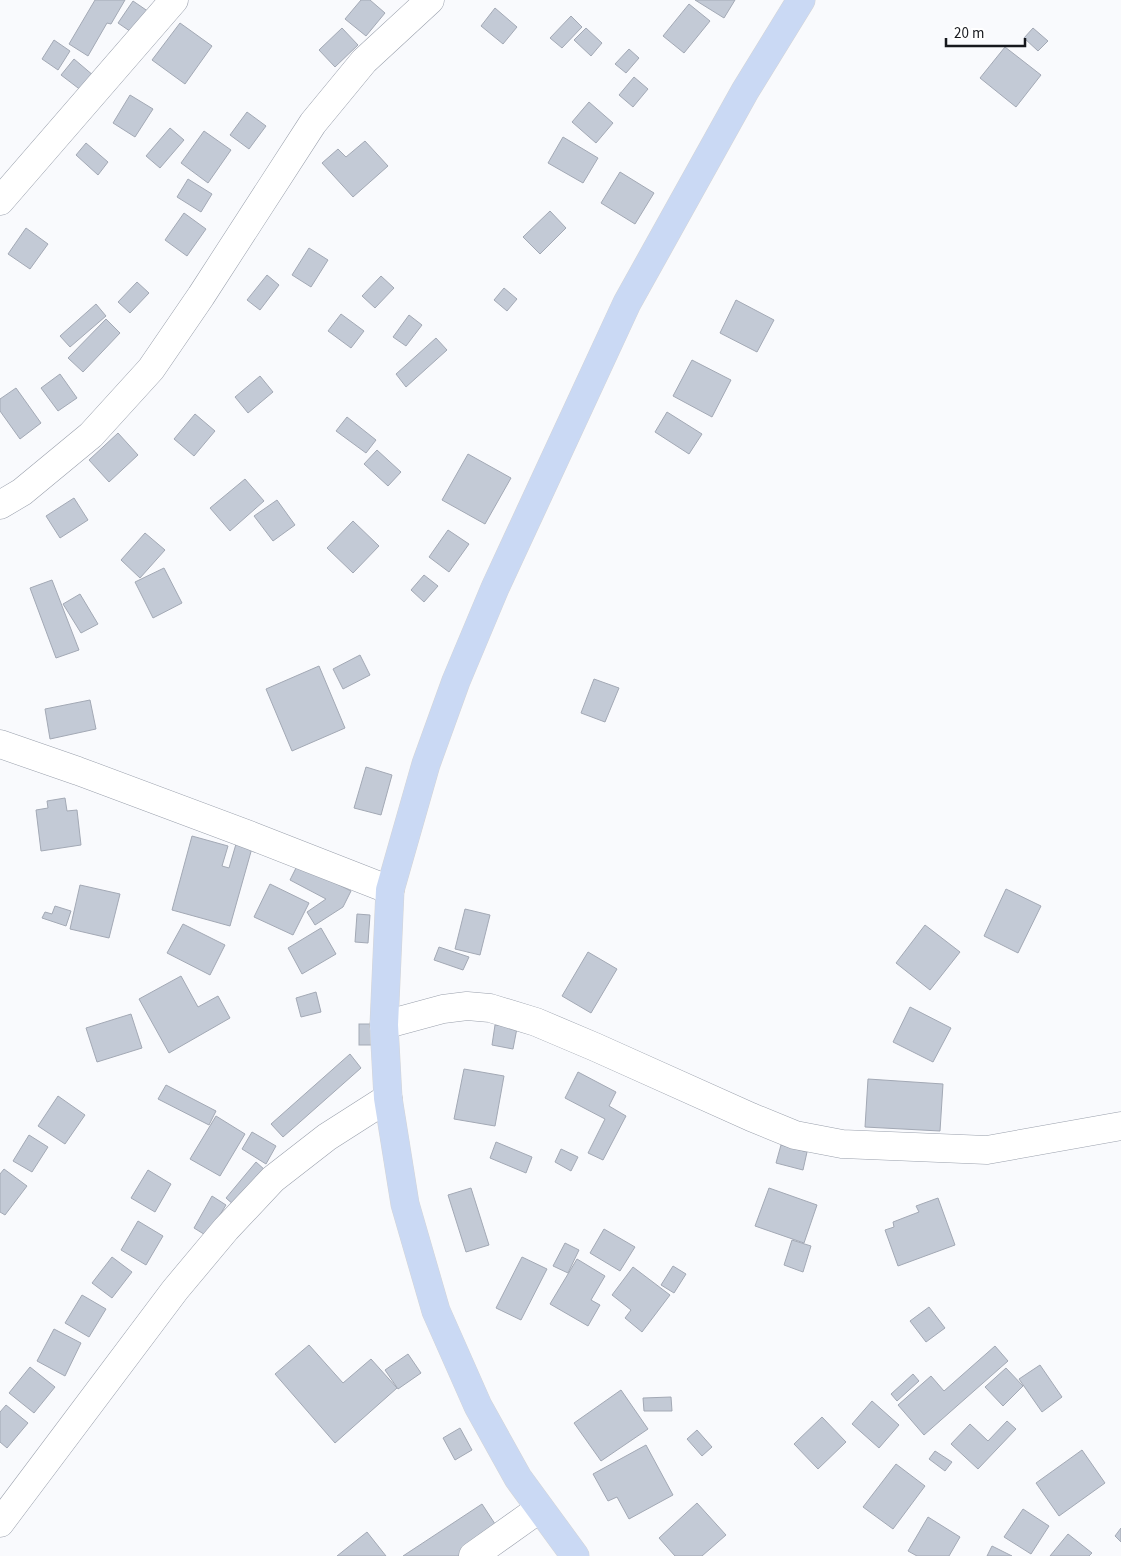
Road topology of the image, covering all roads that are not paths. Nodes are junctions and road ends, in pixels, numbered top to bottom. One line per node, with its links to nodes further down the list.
1 (174, 0): 4 (street)
2 (430, 0): 5 (street)
3 (801, 0): 7 (main road)
4 (0, 201)
5 (0, 505)
6 (0, 744): 7 (street)
7 (390, 890): 8 (main road)
8 (384, 1025): 9 (main road); 10 (street)
9 (388, 1098): 11 (main road); 12 (street)
10 (1121, 1126)
11 (539, 1508): 13 (street); 14 (main road)
12 (0, 1523)
13 (474, 1556)
14 (575, 1556)

